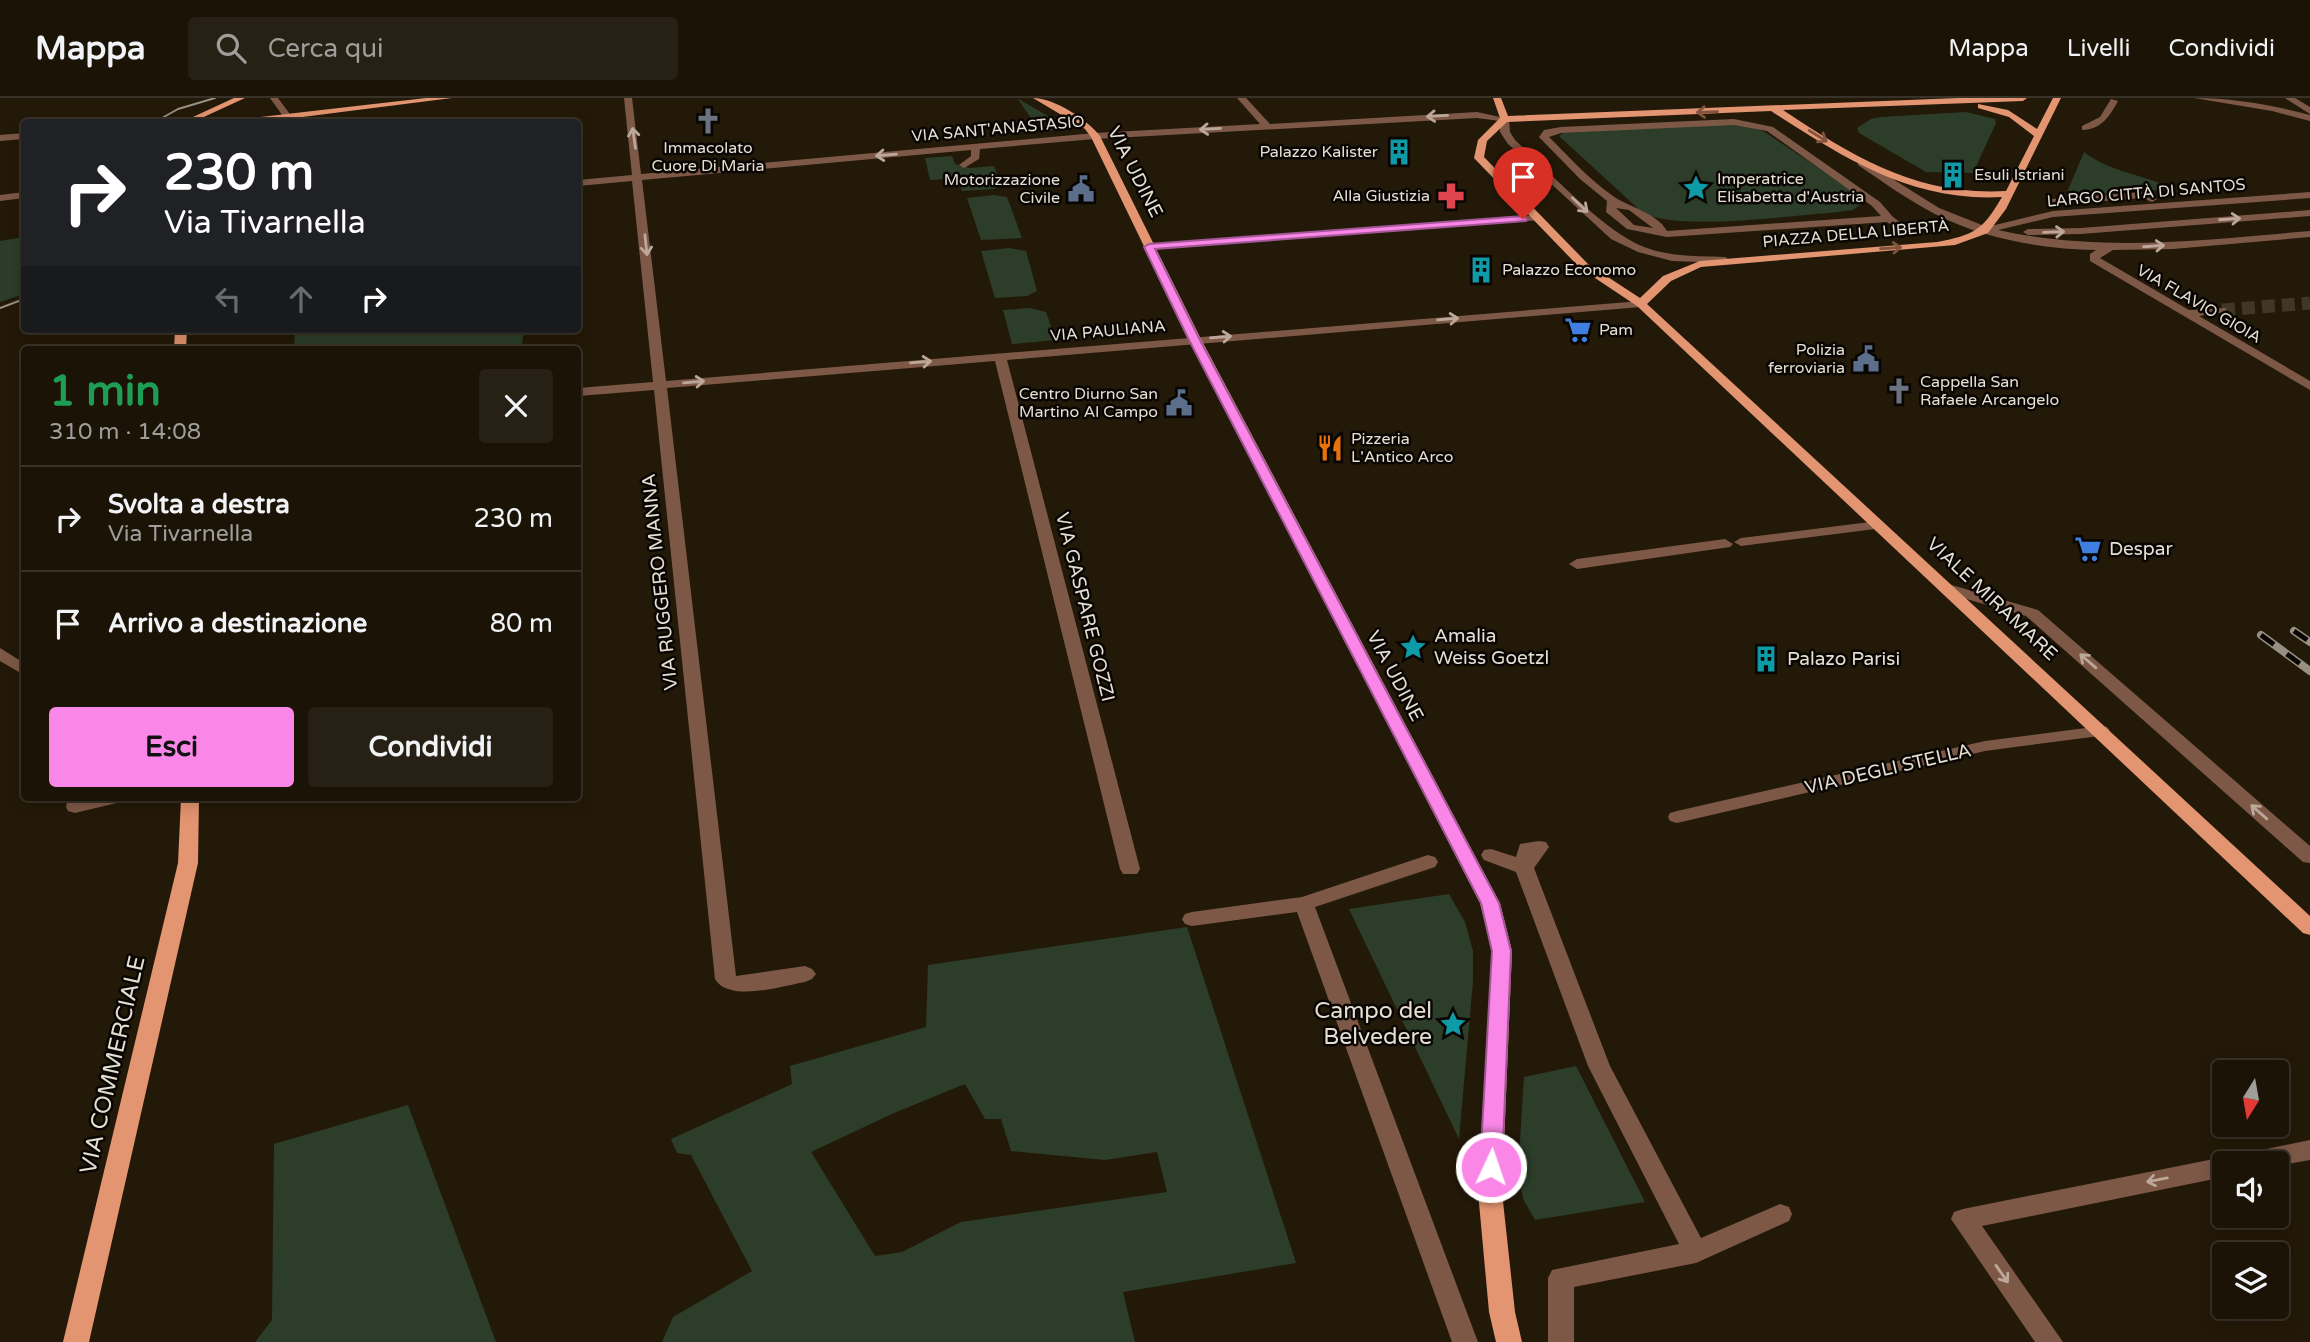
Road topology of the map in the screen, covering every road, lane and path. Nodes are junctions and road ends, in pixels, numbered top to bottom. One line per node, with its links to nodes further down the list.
1 (241, 98): 21 (main road)
2 (274, 98): 18 (street)
3 (448, 98): 18 (main road)
4 (628, 98): 35 (street, VIA RUGGERO MANNA, one-way to 4)
5 (1037, 98): 29 (main road, VIA UDINE)
6 (1241, 98): 25 (street)
7 (1497, 98): 23 (main road)
8 (1758, 98): 16 (main road, PIAZZA DELLA LIBERTÀ)
9 (2022, 98): 15 (main road)
10 (2057, 98): 27 (main road)
11 (2198, 98): 20 (street)
12 (2233, 98): 20 (street)
13 (2289, 98): 17 (street)
14 (2114, 101): 24 (street)
15 (1940, 102): 16 (main road); 27 (main road)
16 (1775, 110): 23 (main road, one-way to 23); 32 (main road, PIAZZA DELLA LIBERTÀ, one-way to 32)
17 (2310, 111)
18 (288, 117): 22 (main road)
19 (2090, 117): 24 (street)
20 (2310, 117)
21 (194, 119)
22 (270, 119)
23 (1505, 119): 25 (street, VIA SANT'ANASTASIO, one-way to 25); 49 (main road); 59 (street, PIAZZA DELLA LIBERTÀ, one-way to 59)
24 (2104, 120): 26 (street)
25 (1267, 126): 29 (street, VIA SANT'ANASTASIO, one-way to 29)
26 (2085, 128)
27 (2038, 135): 39 (main road)
28 (21, 136): 30 (street)
29 (1095, 136): 31 (street, VIA SANT'ANASTASIO); 57 (main road, VIA UDINE)
30 (0, 138)
31 (975, 147): 33 (street); 35 (street, VIA SANT'ANASTASIO, one-way to 35)
32 (1861, 163): 39 (main road, PIAZZA DELLA LIBERTÀ); 52 (street, PIAZZA DELLA LIBERTÀ)
33 (964, 165)
34 (1599, 175): 36 (street)
35 (639, 177): 38 (street, VIA SANT'ANASTASIO); 65 (street, VIA RUGGERO MANNA, one-way to 65)
36 (1583, 177): 37 (street); 44 (street); 50 (street)
37 (1566, 179)
38 (581, 183)
39 (2008, 194): 52 (main road)
40 (21, 195): 42 (street)
41 (2310, 195): 52 (street, LARGO CITTÀ DI SANTOS)
42 (0, 198)
43 (2152, 199): 45 (street)
44 (1612, 200): 46 (street); 54 (street); 54 (street)
45 (2052, 202)
46 (1623, 209)
47 (2310, 213): 52 (street, LARGO CITTÀ DI SANTOS, one-way to 47)
48 (1770, 217): 51 (street)
49 (1537, 218): 57 (street); 60 (main road)
50 (1889, 219): 51 (street); 53 (street)
51 (1782, 226): 54 (street)
52 (1986, 230): 58 (street); 59 (main road, PIAZZA DELLA LIBERTÀ, one-way to 52)
53 (1908, 231)
54 (1667, 234): 56 (street)
55 (2310, 234): 58 (street, one-way to 55)
56 (1652, 245)
57 (1149, 247): 63 (main road, VIA UDINE)
58 (2111, 249): 62 (street, VIA FLAVIO GIOIA)
59 (1725, 260): 60 (main road, PIAZZA DELLA LIBERTÀ)
60 (1641, 304): 63 (street, VIA PAULIANA, one-way to 60); 68 (main road, VIALE MIRAMARE)
61 (2222, 310): 62 (street)
62 (2185, 314): 66 (street, VIA FLAVIO GIOIA)
63 (1195, 340): 64 (street, VIA PAULIANA); 93 (main road, VIA UDINE)
64 (1000, 356): 65 (street, VIA PAULIANA, one-way to 64); 81 (street, VIA GASPARE GOZZI)
65 (659, 385): 67 (street, VIA PAULIANA); 85 (street, VIA RUGGERO MANNA)
66 (2310, 386)
67 (581, 392)
68 (1878, 525): 69 (street); 70 (main road, VIALE MIRAMARE)
69 (1577, 564)
70 (1948, 589): 73 (main road, VIALE MIRAMARE); 79 (street, one-way to 70)
71 (0, 653): 72 (street)
72 (21, 668)
73 (2101, 731): 77 (street, VIA DEGLI STELLA); 84 (main road, VIALE MIRAMARE)
74 (76, 801): 75 (street)
75 (101, 801)
76 (190, 801): 91 (main road, VIA COMMERCIALE)
77 (1677, 817)
78 (1491, 855): 90 (street)
79 (2310, 857)
80 (1428, 862): 82 (street)
81 (1129, 869)
82 (1304, 904): 83 (street); 92 (street)
83 (1192, 919)
84 (2310, 928)
85 (805, 974)
86 (2310, 1150): 87 (street)
87 (2289, 1154)
88 (2212, 1169): 95 (street, one-way to 95)
89 (1780, 1214): 90 (street)
90 (1696, 1252): 94 (street)
91 (76, 1342)
92 (1465, 1342)
93 (1509, 1342)
94 (1561, 1342)
95 (2050, 1342)

